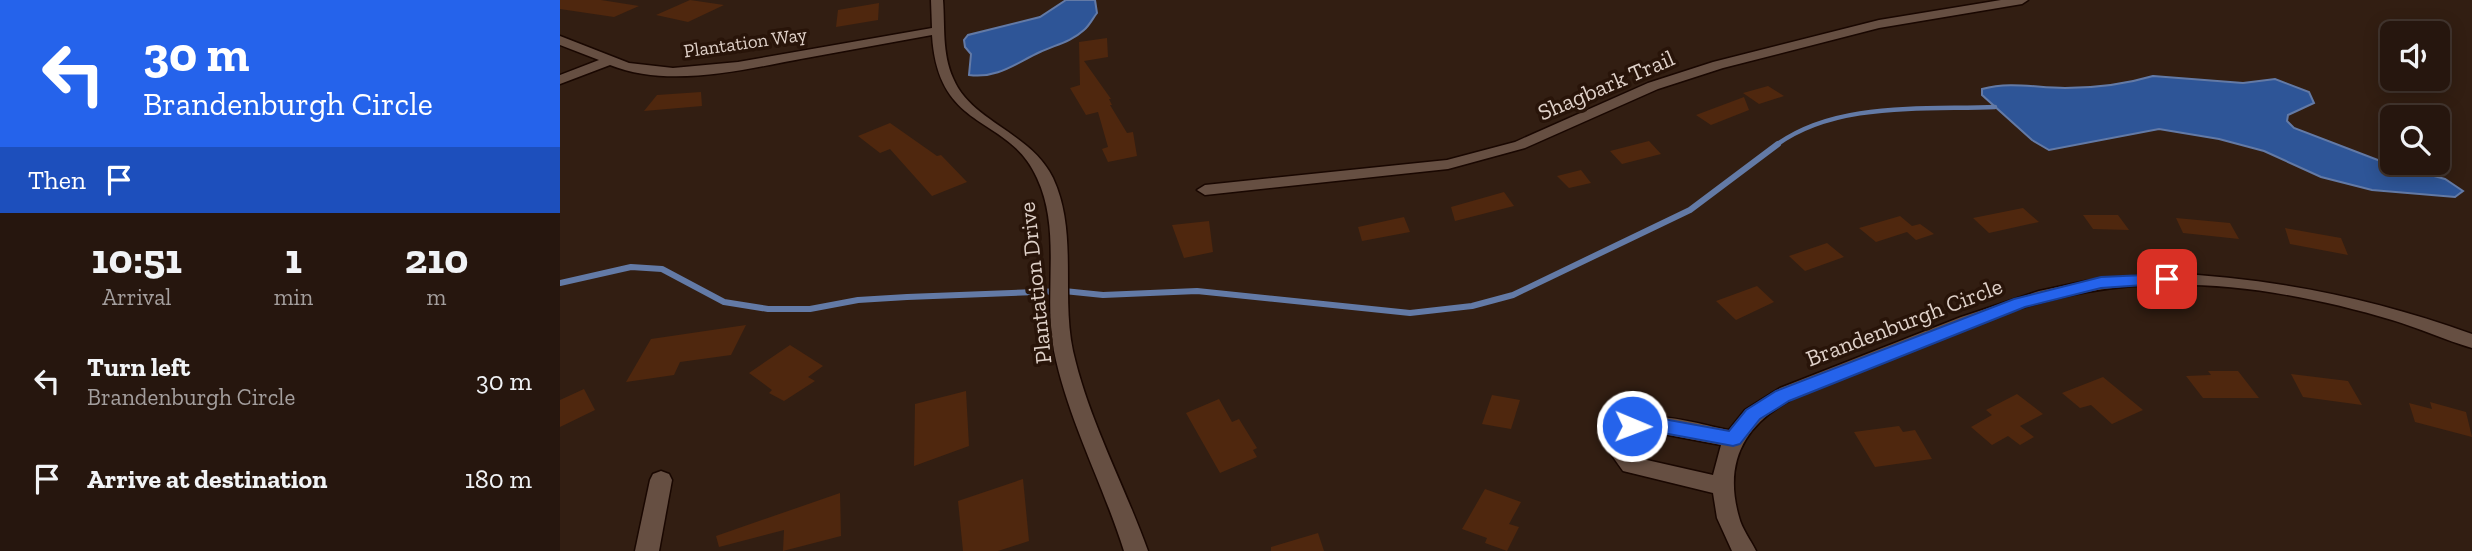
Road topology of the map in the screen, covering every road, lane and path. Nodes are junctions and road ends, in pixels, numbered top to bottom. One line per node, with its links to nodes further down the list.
1 (937, 0): 3 (street, Plantation Drive)
2 (2022, 0): 7 (street, Shagbark Trail)
3 (940, 30): 5 (street, Plantation Way); 13 (street, Plantation Drive)
4 (560, 40): 5 (street, Plantation Way)
5 (609, 61): 6 (street)
6 (560, 80)
7 (1205, 190)
8 (2472, 341): 9 (street, Brandenburgh Circle)
9 (1733, 439): 11 (street, Brandenburgh Circle); 11 (street)
10 (661, 480): 12 (street)
11 (1722, 486): 14 (street, Brandenburgh Circle)
12 (647, 551)
13 (1136, 551)
14 (1744, 551)

